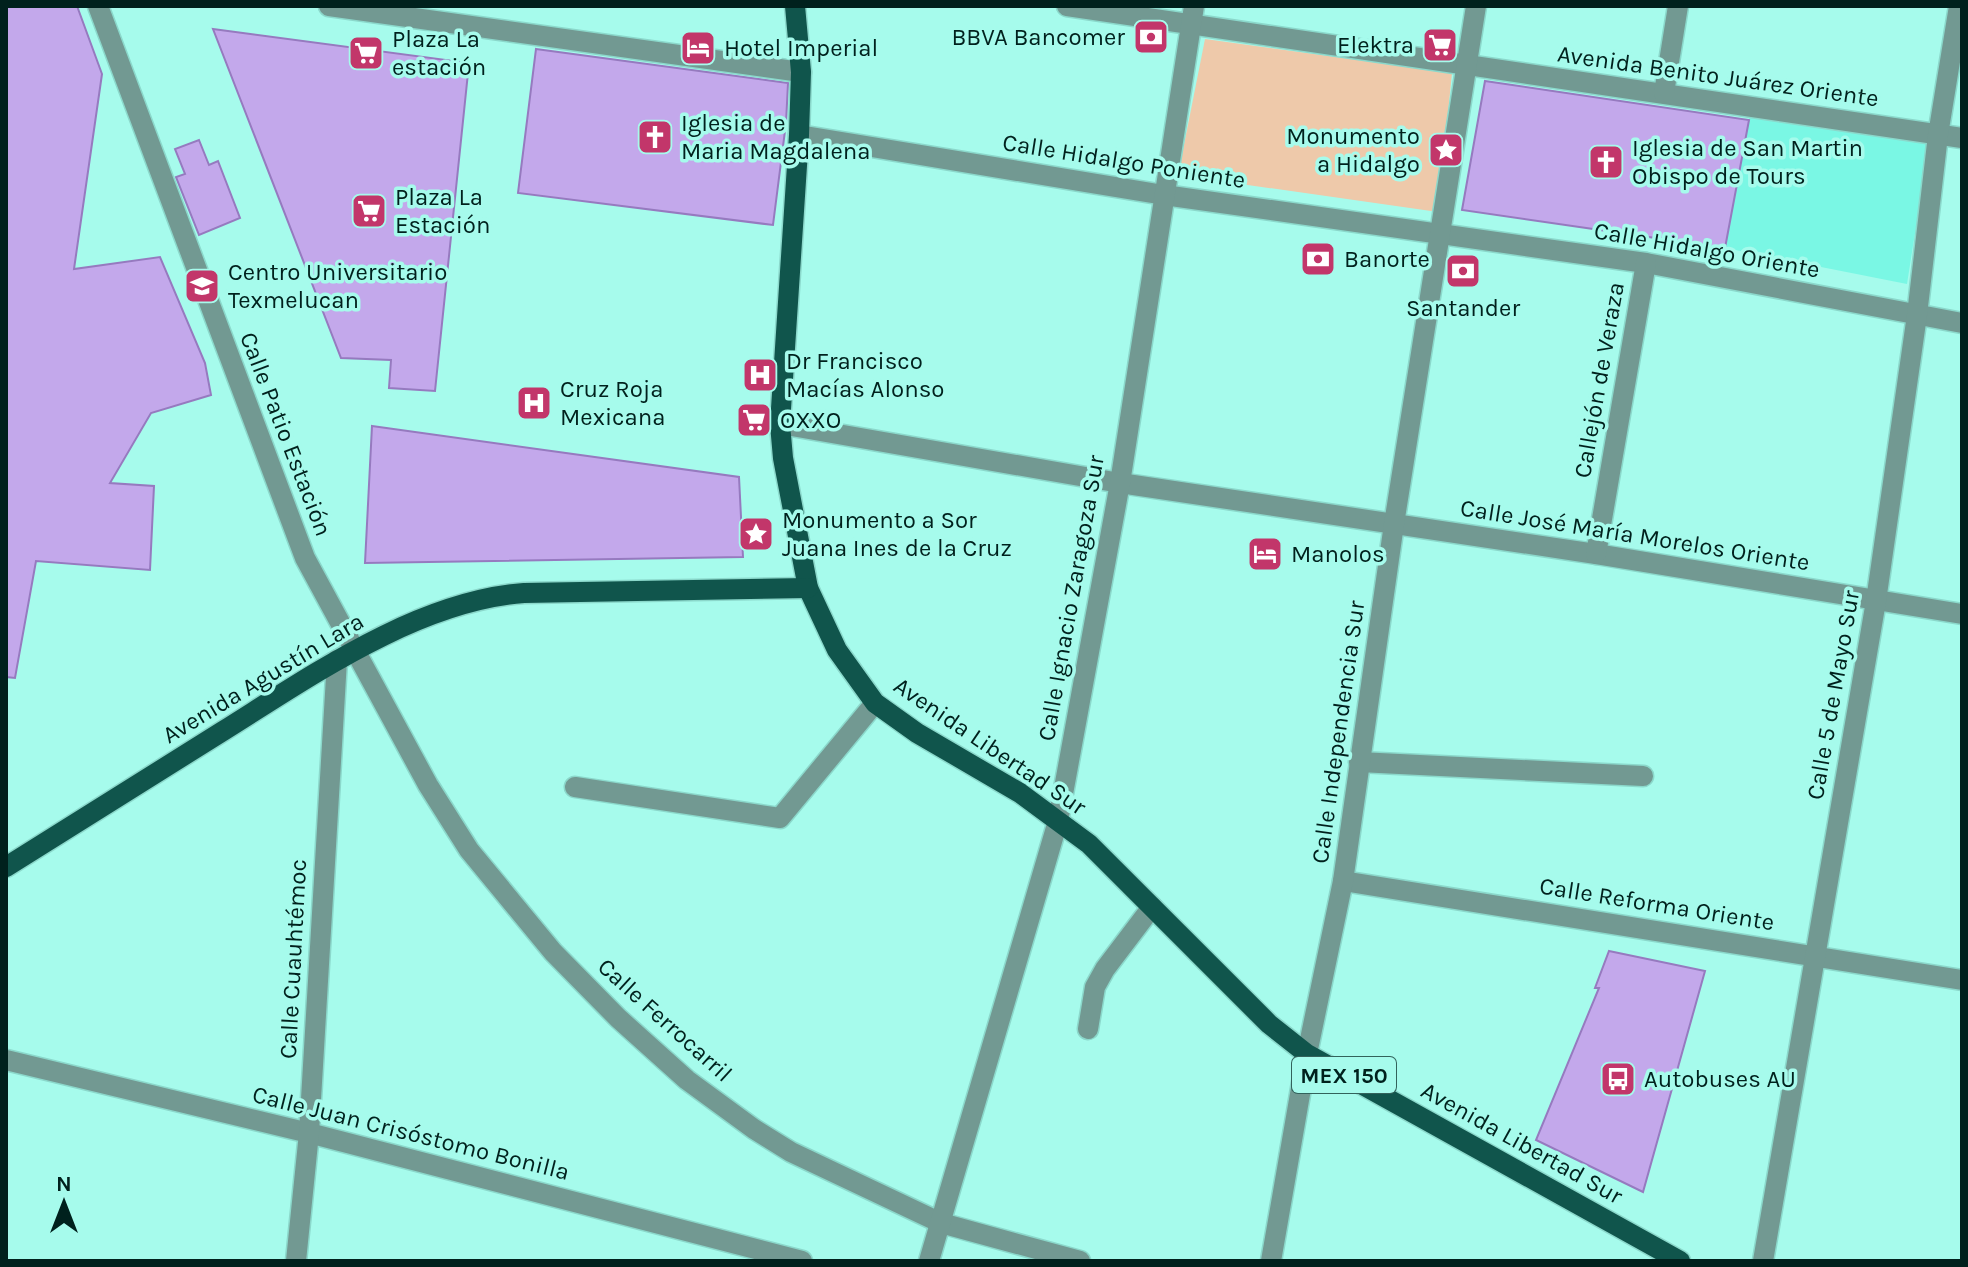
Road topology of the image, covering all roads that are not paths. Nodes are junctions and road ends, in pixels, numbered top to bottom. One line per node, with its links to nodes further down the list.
1 (98, 6): 27 (street, Calle Patio Estación)
2 (329, 6): 10 (street)
3 (795, 6): 10 (main road, MEX 150)
4 (1067, 6): 8 (street, Avenida Benito Juárez Oriente)
5 (1476, 6): 9 (street, Calle Independencia Sur)
6 (1678, 6): 11 (street)
7 (1959, 6): 13 (street, Calle 5 de Mayo Sur)
8 (1192, 16): 9 (street, Avenida Benito Juárez Oriente); 15 (street, Calle Ignacio Zaragoza Sur)
9 (1467, 66): 11 (street, Avenida Benito Juárez Oriente); 16 (street, Calle Independencia Sur)
10 (801, 72): 12 (main road, Avenida Libertad Sur / MEX 150)
11 (1664, 93): 13 (street, Avenida Benito Juárez Oriente)
12 (799, 135): 15 (street, Calle Hidalgo Poniente); 20 (main road, Avenida Libertad Sur / MEX 150)
13 (1938, 135): 14 (street, Avenida Benito Juárez Oriente); 18 (street, Calle 5 de Mayo Sur)
14 (1962, 138)
15 (1164, 195): 16 (street, Calle Hidalgo Poniente); 21 (street, Calle Ignacio Zaragoza Sur)
16 (1442, 233): 17 (street, Calle Hidalgo Oriente); 22 (street, Calle Independencia Sur)
17 (1646, 263): 18 (street, Calle Hidalgo Oriente); 23 (street, Callejón de Veraza)
18 (1917, 315): 19 (street, Calle Hidalgo Oriente); 25 (street, Calle 5 de Mayo Sur)
19 (1962, 323)
20 (780, 424): 21 (street, Calle José María Morelos Oriente); 24 (main road, Avenida Libertad Sur / MEX 150)
21 (1120, 483): 22 (street, Calle José María Morelos Oriente); 32 (street, Calle Ignacio Zaragoza Sur)
22 (1394, 524): 23 (street, Calle José María Morelos Oriente); 29 (street, Calle Independencia Sur)
23 (1596, 554): 25 (street, Calle José María Morelos Oriente)
24 (808, 588): 27 (main road, Avenida Agustín Lara); 28 (main road, Avenida Libertad Sur / MEX 150)
25 (1876, 601): 26 (street, Calle José María Morelos Oriente); 36 (street, Calle 5 de Mayo Sur)
26 (1962, 614)
27 (345, 654): 33 (main road, Avenida Agustín Lara); 41 (street, Calle Cuauhtémoc); 42 (street, Calle Ferrocarril)
28 (875, 703): 31 (street); 32 (main road, Avenida Libertad Sur / MEX 150)
29 (1359, 762): 30 (street); 34 (street, Calle Independencia Sur)
30 (1643, 776)
31 (575, 787)
32 (1058, 821): 35 (main road, Avenida Libertad Sur / MEX 150); 42 (street, Calle Ignacio Zaragoza Sur)
33 (6, 867)
34 (1343, 881): 36 (street, Calle Reforma Oriente); 39 (street, Calle Independencia Sur)
35 (1152, 907): 38 (street); 39 (main road, Avenida Libertad Sur / MEX 150)
36 (1814, 956): 37 (street, Calle Reforma Oriente); 49 (street, Calle 5 de Mayo Sur)
37 (1962, 980)
38 (1088, 1029)
39 (1307, 1054): 47 (street, Calle Independencia Sur); 48 (main road, Avenida Libertad Sur / MEX 150)
40 (6, 1060): 41 (street, Calle Juan Crisóstomo Bonilla)
41 (309, 1133): 43 (street, Calle Cuauhtémoc); 44 (street, Calle Juan Crisóstomo Bonilla)
42 (941, 1223): 45 (street, Calle Ignacio Zaragoza Sur); 46 (street, Calle Ferrocarril)
43 (296, 1261)
44 (802, 1261)
45 (929, 1261)
46 (1080, 1261)
47 (1271, 1261)
48 (1680, 1261)
49 (1763, 1261)

